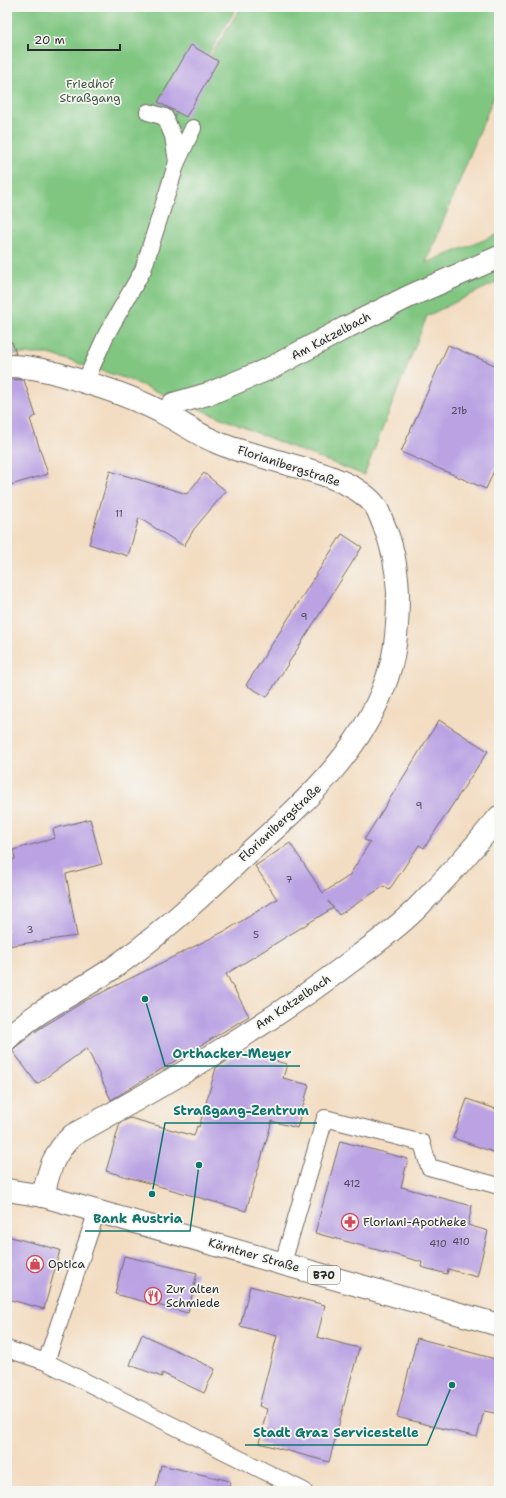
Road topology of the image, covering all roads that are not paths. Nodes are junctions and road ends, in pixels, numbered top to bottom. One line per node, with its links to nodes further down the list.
1 (148, 112): 3 (lane)
2 (193, 128): 3 (lane)
3 (177, 162): 6 (lane)
4 (499, 258): 7 (street, Am Katzelbach)
5 (7, 366): 6 (street, Florianibergstraße)
6 (85, 382): 7 (street, Florianibergstraße)
7 (165, 414): 9 (street, Florianibergstraße)
8 (499, 817): 12 (street, Am Katzelbach)
9 (7, 1039)
10 (499, 1186): 14 (lane)
11 (7, 1190): 12 (street, Kärntner Straße / B70)
12 (43, 1196): 13 (street, Kärntner Straße / B70)
13 (97, 1211): 14 (street, Kärntner Straße / B70); 17 (lane)
14 (282, 1263): 15 (street, Kärntner Straße / B70)
15 (499, 1325)
16 (7, 1349): 17 (lane)
17 (46, 1362): 18 (lane)
18 (278, 1486): 19 (lane)
19 (304, 1491)

